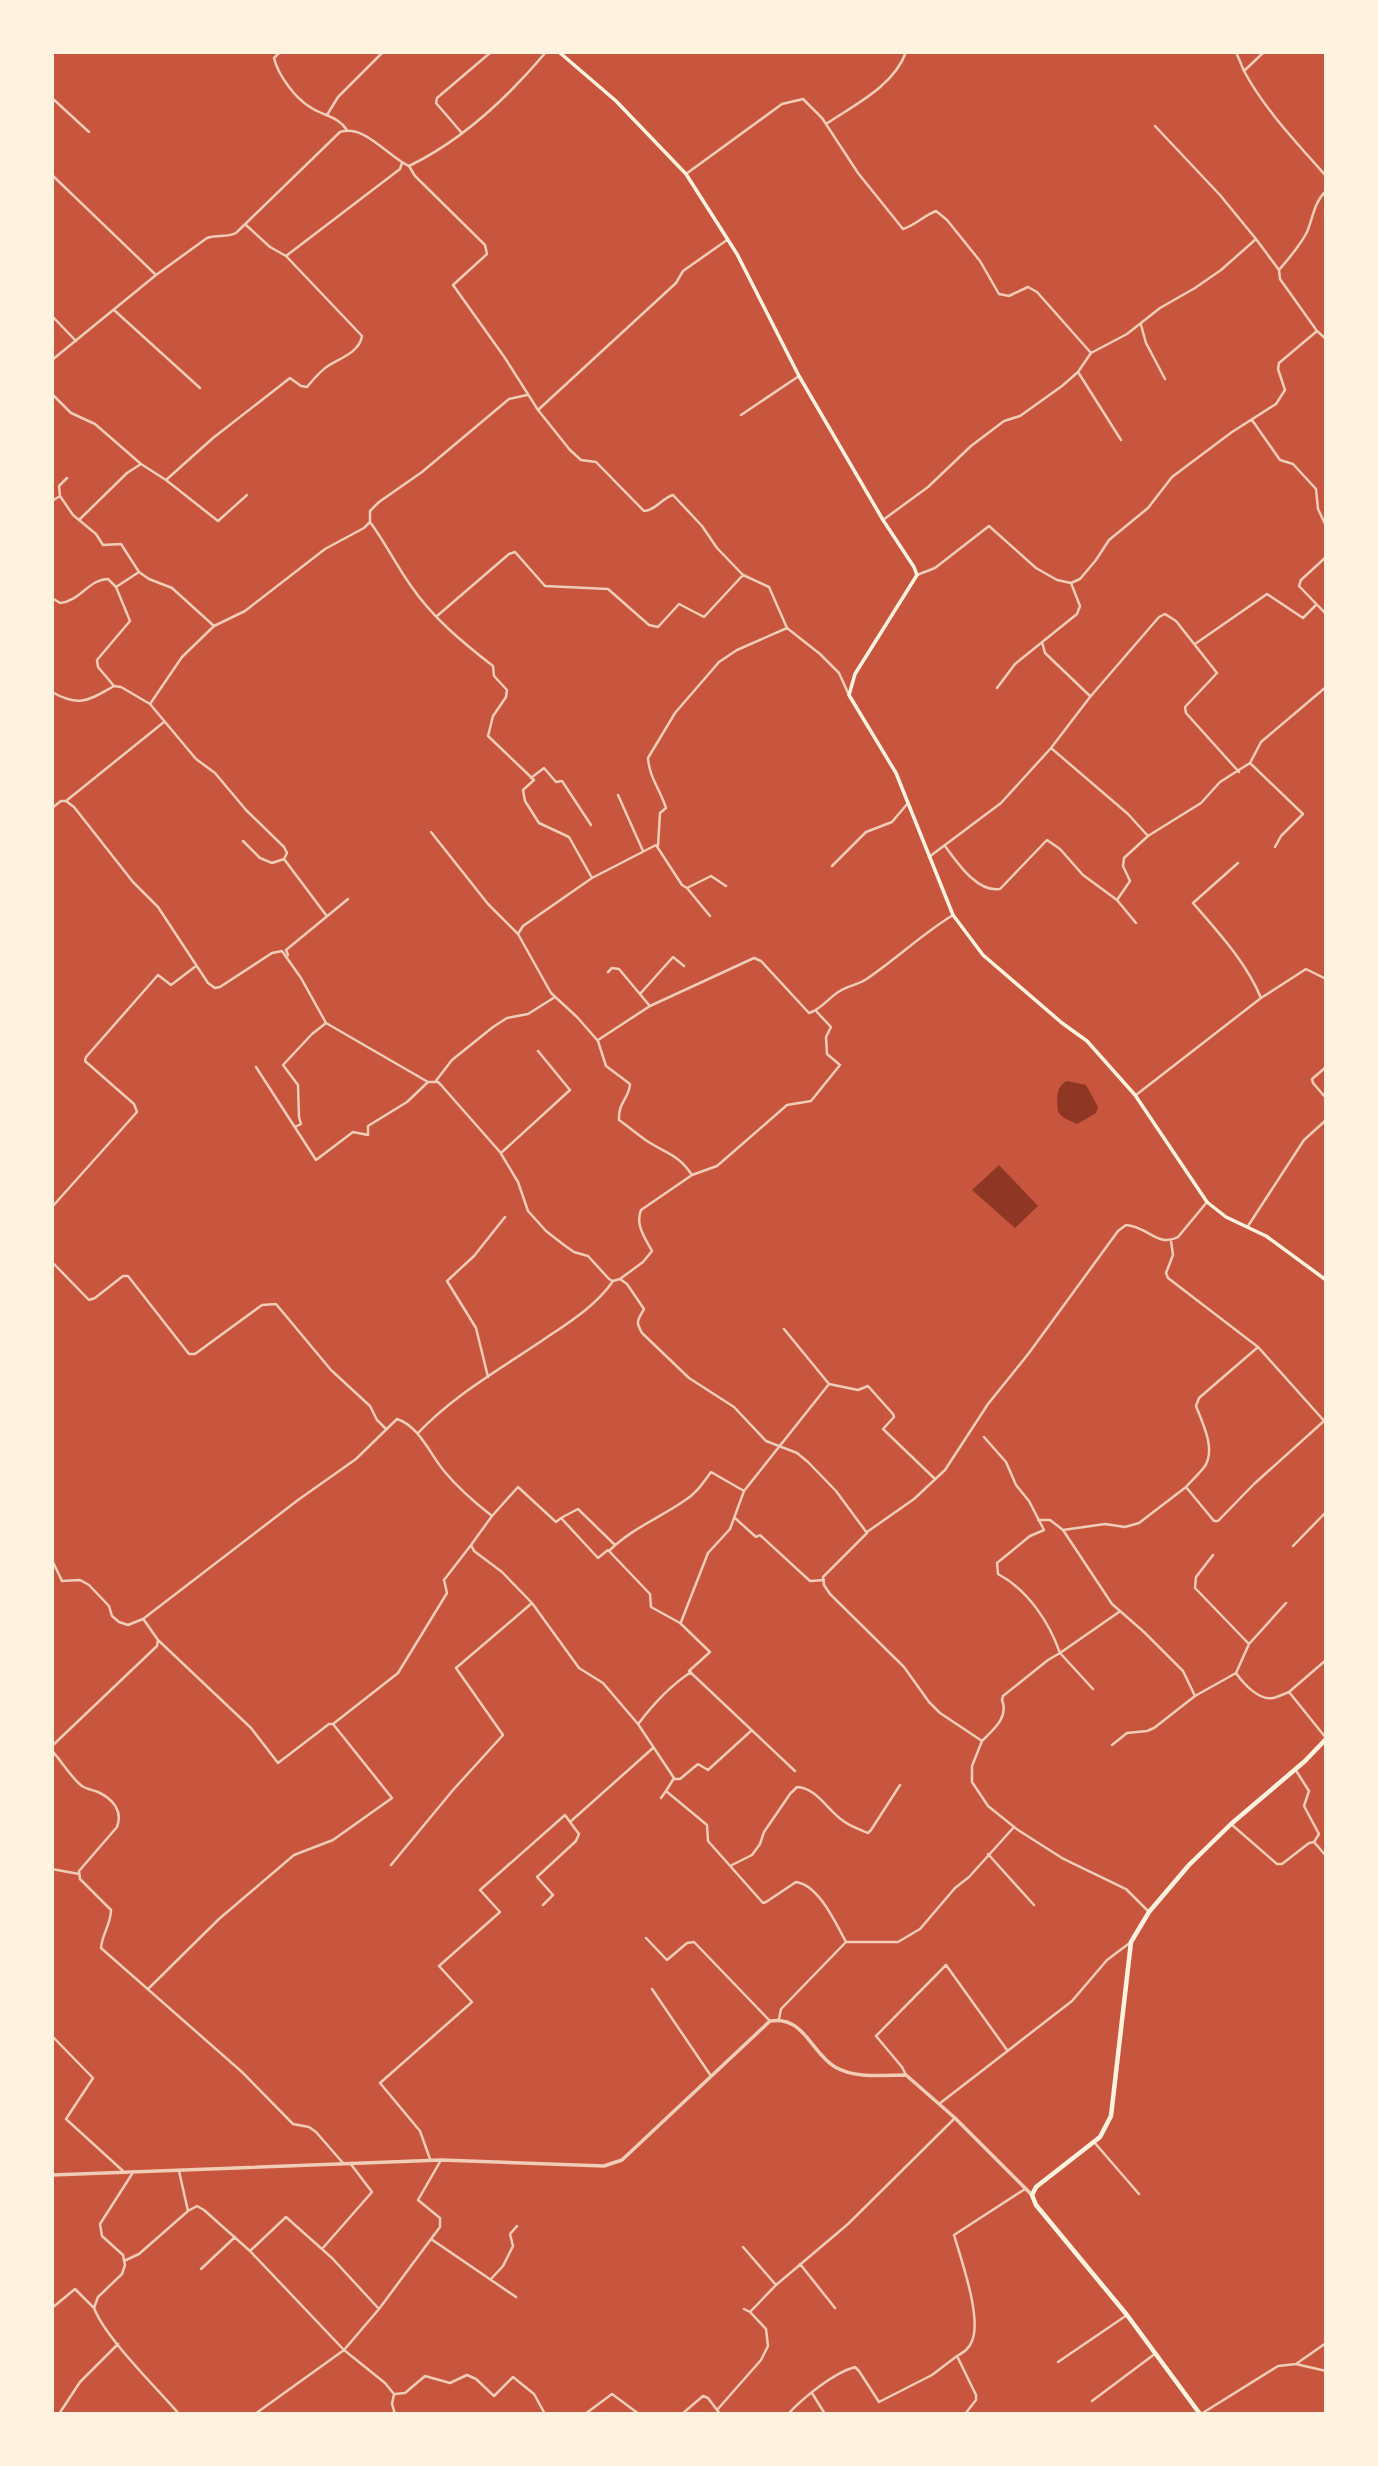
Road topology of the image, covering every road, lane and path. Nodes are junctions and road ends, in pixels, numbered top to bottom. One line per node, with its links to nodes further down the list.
1 (280, 52): 11 (street)
2 (383, 52): 11 (street)
3 (491, 52): 16 (street)
4 (546, 52): 16 (street)
5 (559, 52): 19 (main road)
6 (906, 52): 12 (street)
7 (1236, 52): 9 (street)
8 (1264, 52): 9 (street)
9 (1244, 71): 21 (street)
10 (52, 98): 15 (street)
11 (327, 115): 14 (street)
12 (826, 124): 19 (street); 35 (street)
13 (1155, 126): 24 (street)
14 (347, 130): 17 (street); 23 (street)
15 (89, 132)
16 (461, 132): 18 (street)
17 (402, 163): 18 (street); 26 (street)
18 (409, 166): 42 (street)
19 (686, 174): 25 (main road)
20 (52, 175): 28 (street)
21 (1325, 176)
22 (1325, 191): 27 (street)
23 (246, 224): 26 (street); 28 (street)
24 (1256, 239): 27 (street); 31 (street)
25 (728, 240): 38 (main road); 43 (street)
26 (286, 256): 49 (street)
27 (1279, 270): 32 (street)
28 (156, 275): 29 (street)
29 (114, 310): 34 (street); 40 (street)
30 (52, 316): 34 (street)
31 (1141, 324): 35 (street); 39 (street)
32 (1317, 331): 33 (street); 45 (street)
33 (1325, 339)
34 (76, 341): 36 (street)
35 (1091, 353): 37 (street)
36 (52, 360)
37 (1078, 372): 46 (street); 54 (street)
38 (799, 376): 44 (street); 54 (main road)
39 (1165, 379)
40 (200, 388)
41 (52, 394): 47 (street)
42 (528, 395): 43 (street); 55 (street)
43 (538, 410): 59 (street)
44 (741, 415)
45 (1252, 420): 56 (street); 61 (street)
46 (1121, 440)
47 (141, 464): 49 (street); 53 (street)
48 (68, 478): 51 (street)
49 (166, 480): 50 (street)
50 (247, 495)
51 (60, 496): 52 (street); 53 (street)
52 (52, 501)
53 (79, 520): 58 (street)
54 (883, 520): 60 (main road)
55 (370, 522): 66 (street); 67 (street)
56 (1325, 526)
57 (1325, 557): 64 (street)
58 (139, 572): 62 (street); 67 (street)
59 (743, 575): 66 (street); 68 (street)
60 (917, 575): 61 (street); 75 (main road)
61 (1071, 583): 69 (street)
62 (116, 587): 63 (street); 71 (street)
63 (52, 598)
64 (1315, 605): 65 (street); 70 (street)
65 (1325, 614)
66 (436, 617): 82 (street)
67 (214, 626): 77 (street)
68 (788, 628): 75 (street); 91 (street)
69 (1042, 642): 73 (street); 76 (street)
70 (1195, 644): 76 (street); 81 (street)
71 (114, 686): 74 (street); 77 (street)
72 (1325, 687): 80 (street)
73 (997, 688)
74 (52, 692)
75 (849, 695): 85 (main road)
76 (1090, 696): 79 (street)
77 (150, 704): 78 (street)
78 (165, 721): 84 (street); 96 (street)
79 (1051, 748): 89 (street); 92 (street)
80 (1250, 763): 81 (street); 93 (street)
81 (1239, 772): 89 (street)
82 (531, 778): 87 (street); 99 (street)
83 (618, 795): 94 (street)
84 (66, 801): 86 (street); 110 (street)
85 (908, 803): 95 (main road); 98 (street)
86 (52, 808)
87 (591, 825)
88 (431, 832): 108 (street)
89 (1148, 836): 103 (street)
90 (243, 841): 96 (street)
91 (658, 846): 94 (street); 101 (street)
92 (945, 846): 95 (street); 103 (street)
93 (1275, 847)
94 (643, 851): 99 (street)
95 (929, 857): 105 (main road)
96 (284, 859): 104 (street)
97 (1238, 863): 116 (street)
98 (832, 866)
99 (592, 878): 108 (street)
100 (726, 886): 101 (street)
101 (687, 888): 106 (street)
102 (348, 899): 104 (street)
103 (1117, 900): 107 (street)
104 (326, 915): 109 (street)
105 (953, 915): 118 (street); 126 (main road)
106 (710, 916)
107 (1136, 923)
108 (518, 934): 115 (street)
109 (289, 958): 110 (street); 119 (street)
110 (197, 966): 133 (street)
111 (684, 967): 114 (street)
112 (608, 972): 114 (street)
113 (1325, 979): 116 (street)
114 (640, 994): 117 (street)
115 (555, 997): 120 (street); 125 (street)
116 (1261, 998): 126 (street)
117 (650, 1006): 118 (street); 120 (street)
118 (816, 1011): 131 (street)
119 (327, 1023): 124 (street); 129 (street)
120 (598, 1041): 131 (street)
121 (538, 1051): 130 (street)
122 (1325, 1067): 127 (street)
123 (256, 1068): 129 (street)
124 (428, 1082): 125 (street); 129 (street)
125 (435, 1082): 130 (street)
126 (1135, 1095): 132 (main road)
127 (1325, 1098)
128 (1325, 1120): 135 (street)
129 (295, 1127)
130 (502, 1153): 140 (street)
131 (692, 1175): 138 (street)
132 (1207, 1202): 135 (main road); 136 (street)
133 (52, 1207)
134 (505, 1217): 143 (street)
135 (1248, 1226): 139 (main road)
136 (1171, 1241): 142 (street); 150 (street)
137 (52, 1262): 146 (street)
138 (621, 1279): 140 (street); 149 (street)
139 (1325, 1280)
140 (613, 1281): 143 (street)
141 (784, 1329): 144 (street)
142 (1258, 1347): 145 (street); 151 (street)
143 (488, 1377): 147 (street)
144 (829, 1384): 149 (street); 150 (street)
145 (1325, 1422): 151 (street)
146 (386, 1429): 147 (street); 170 (street)
147 (417, 1434): 154 (street)
148 (984, 1437): 157 (street)
149 (779, 1447): 152 (street); 159 (street)
150 (935, 1479): 159 (street)
151 (1186, 1487): 158 (street)
152 (744, 1491): 155 (street); 161 (street)
153 (1325, 1512): 162 (street)
154 (492, 1516): 156 (street); 160 (street)
155 (734, 1517): 166 (street); 171 (street)
156 (561, 1518): 161 (street); 163 (street)
157 (1038, 1520): 158 (street); 174 (street)
158 (1063, 1530): 169 (street)
159 (867, 1533): 166 (street)
160 (471, 1545): 167 (street); 181 (street)
161 (615, 1545): 163 (street)
162 (1293, 1546)
163 (609, 1551): 171 (street)
164 (1213, 1555): 173 (street)
165 (52, 1560): 170 (street)
166 (824, 1580): 185 (street)
167 (532, 1603): 182 (street); 201 (street)
168 (1286, 1603): 173 (street)
169 (1119, 1612): 174 (street); 180 (street)
170 (143, 1619): 172 (street)
171 (680, 1623): 176 (street)
172 (158, 1640): 181 (street); 187 (street)
173 (1249, 1644): 177 (street)
174 (1060, 1653): 178 (street); 185 (street)
175 (1325, 1660): 179 (street)
176 (691, 1672): 182 (street); 183 (street)
177 (1236, 1673): 179 (street); 180 (street)
178 (1093, 1689)
179 (1290, 1692): 184 (street)
180 (1195, 1696): 186 (street)
181 (333, 1724): 211 (street)
182 (638, 1724): 188 (street)
183 (752, 1730): 190 (street); 191 (street)
184 (1325, 1739): 189 (main road)
185 (982, 1741): 197 (street)
186 (1112, 1745)
187 (52, 1748): 204 (street)
188 (653, 1748): 191 (street); 195 (street)
189 (1295, 1769): 196 (main road); 198 (street)
190 (795, 1772)
191 (674, 1778): 193 (street)
192 (900, 1785): 202 (street)
193 (666, 1791): 194 (street); 202 (street)
194 (661, 1798)
195 (570, 1822): 205 (street); 223 (street)
196 (1231, 1824): 198 (street); 207 (main road)
197 (1014, 1827): 199 (street); 207 (street)
198 (1314, 1842): 200 (street)
199 (988, 1854): 206 (street); 209 (street)
200 (1325, 1856)
201 (391, 1865)
202 (732, 1865): 209 (street)
203 (52, 1869): 204 (street)
204 (79, 1874): 211 (street)
205 (543, 1905)
206 (1034, 1905)
207 (1149, 1912): 210 (main road)
208 (646, 1938): 214 (street)
209 (846, 1942): 213 (street)
210 (1131, 1942): 216 (street); 221 (main road)
211 (148, 1989): 224 (street)
212 (652, 1989): 218 (street)
213 (779, 2020): 214 (street); 217 (street)
214 (770, 2021): 218 (street)
215 (52, 2036): 227 (street)
216 (1007, 2050): 217 (street); 219 (street)
217 (906, 2075): 219 (street)
218 (711, 2076): 222 (street)
219 (939, 2104): 220 (street)
220 (956, 2118): 230 (street); 241 (street)
221 (1094, 2142): 231 (street); 232 (main road)
222 (441, 2160): 223 (street); 236 (street)
223 (431, 2161): 225 (street)
224 (344, 2163): 225 (street); 226 (street)
225 (350, 2163): 238 (street)
226 (180, 2171): 228 (street); 233 (street)
227 (125, 2174): 228 (street); 229 (street)
228 (132, 2174): 240 (street)
229 (52, 2175)
230 (1025, 2189): 232 (street); 257 (street)
231 (1139, 2194)
232 (1032, 2195): 252 (main road)
233 (188, 2211): 235 (street); 240 (street)
234 (517, 2226): 243 (street)
235 (235, 2237): 239 (street); 242 (street)
236 (431, 2239): 243 (street); 249 (street)
237 (743, 2247): 244 (street)
238 (322, 2249): 239 (street); 249 (street)
239 (250, 2251): 255 (street)
240 (124, 2261): 247 (street)
241 (800, 2264): 244 (street); 248 (street)
242 (201, 2269)
243 (491, 2280): 245 (street)
244 (776, 2285): 251 (street)
245 (516, 2297)
246 (52, 2308): 247 (street)
247 (94, 2308): 254 (street)
248 (835, 2308)
249 (379, 2309): 255 (street)
250 (744, 2309): 251 (street)
251 (750, 2312): 264 (street)
252 (1127, 2315): 256 (main road); 258 (street)
253 (1325, 2343): 259 (street)
254 (118, 2344): 265 (street); 266 (street)
255 (344, 2350): 262 (street); 267 (street)
256 (1156, 2353): 263 (street); 276 (main road)
257 (957, 2356): 261 (street); 275 (street)
258 (1058, 2362)
259 (1296, 2364): 260 (street); 276 (street)
260 (1325, 2371)
261 (812, 2393): 273 (street); 274 (street)
262 (394, 2394): 268 (street); 269 (street)
263 (1092, 2401)
264 (719, 2412): 272 (street)
265 (59, 2413)
266 (179, 2413)
267 (255, 2413)
268 (395, 2413)
269 (545, 2413)
270 (585, 2413): 271 (street)
271 (639, 2413)
272 (682, 2413)
273 (788, 2413)
274 (825, 2413)
275 (965, 2413)
276 (1200, 2413)

